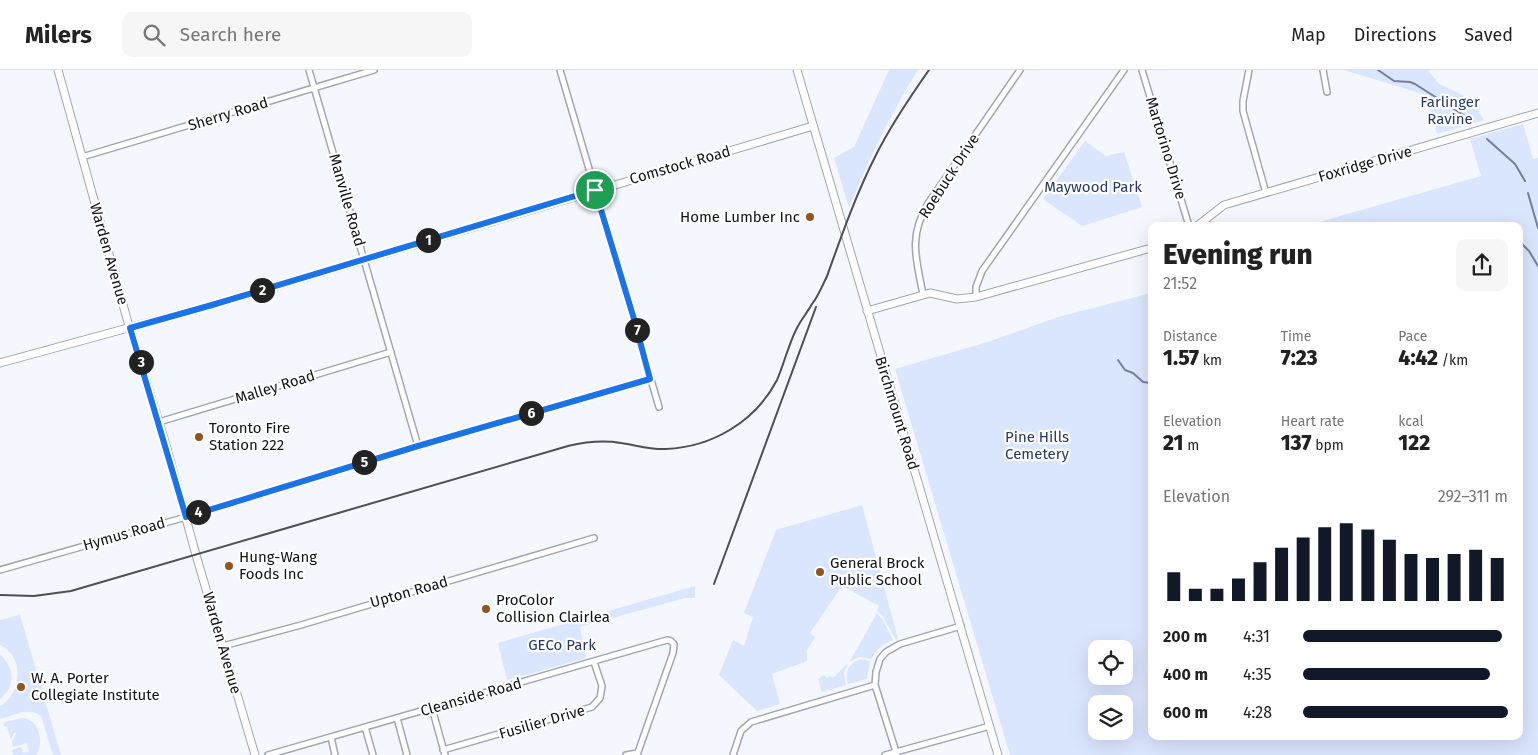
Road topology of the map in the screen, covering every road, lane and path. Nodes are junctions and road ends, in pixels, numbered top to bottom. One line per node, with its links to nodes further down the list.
1 (58, 70): 15 (street, Warden Avenue)
2 (309, 70): 11 (street, Manville Road)
3 (374, 70): 11 (street, Sherry Road)
4 (560, 70): 16 (street)
5 (797, 70): 14 (street, Birchmount Road)
6 (1020, 70): 22 (street, Roebuck Drive)
7 (1124, 70): 23 (street)
8 (1142, 70): 18 (street, Martorino Drive)
9 (1249, 70): 17 (street)
10 (1322, 70): 12 (street)
11 (314, 88): 15 (street, Sherry Road); 21 (street, Manville Road)
12 (1327, 92)
13 (1538, 113): 17 (street, Foxridge Drive)
14 (813, 126): 16 (street, Comstock Road); 24 (street, Birchmount Road)
15 (82, 157): 25 (street, Warden Avenue)
16 (595, 190): 21 (street, Comstock Road); 28 (street)
17 (1266, 193): 19 (street, Foxridge Drive)
18 (1188, 222)
19 (1202, 222)
20 (1148, 249): 23 (street)
21 (364, 259): 25 (street, Comstock Road); 26 (street, Manville Road)
22 (923, 294): 23 (street); 24 (street)
23 (976, 298)
24 (866, 311): 35 (street, Birchmount Road)
25 (130, 328): 27 (street, Comstock Road); 30 (street, Warden Avenue)
26 (391, 352): 30 (street, Malley Road); 31 (street, Manville Road)
27 (0, 364)
28 (650, 379): 29 (street); 31 (street, Hymus Road)
29 (659, 407)
30 (159, 422): 32 (street, Warden Avenue)
31 (418, 446): 32 (street, Hymus Road)
32 (186, 517): 34 (street, Hymus Road); 36 (street, Warden Avenue)
33 (594, 538): 36 (street, Upton Road)
34 (0, 570)
35 (961, 626): 38 (street); 41 (street, Birchmount Road)
36 (224, 646): 47 (street, Warden Avenue)
37 (594, 662): 39 (street, Cleanside Road); 44 (street, Fusilier Drive); 46 (street, Cleanside Road)
38 (875, 685): 45 (street); 53 (street)
39 (432, 708): 40 (street, Cleanside Road); 44 (street)
40 (397, 718): 42 (street, Cleanside Road); 51 (street)
41 (990, 726): 45 (street); 55 (street, Birchmount Road)
42 (364, 727): 43 (street, Cleanside Road); 50 (street)
43 (331, 737): 48 (street, Cleanside Road); 49 (street)
44 (444, 752)
45 (896, 753): 54 (street)
46 (637, 754): 52 (street)
47 (255, 755)
48 (268, 755)
49 (336, 755)
50 (373, 755)
51 (407, 755)
52 (626, 755)
53 (733, 755)
54 (885, 755)
55 (998, 755)

